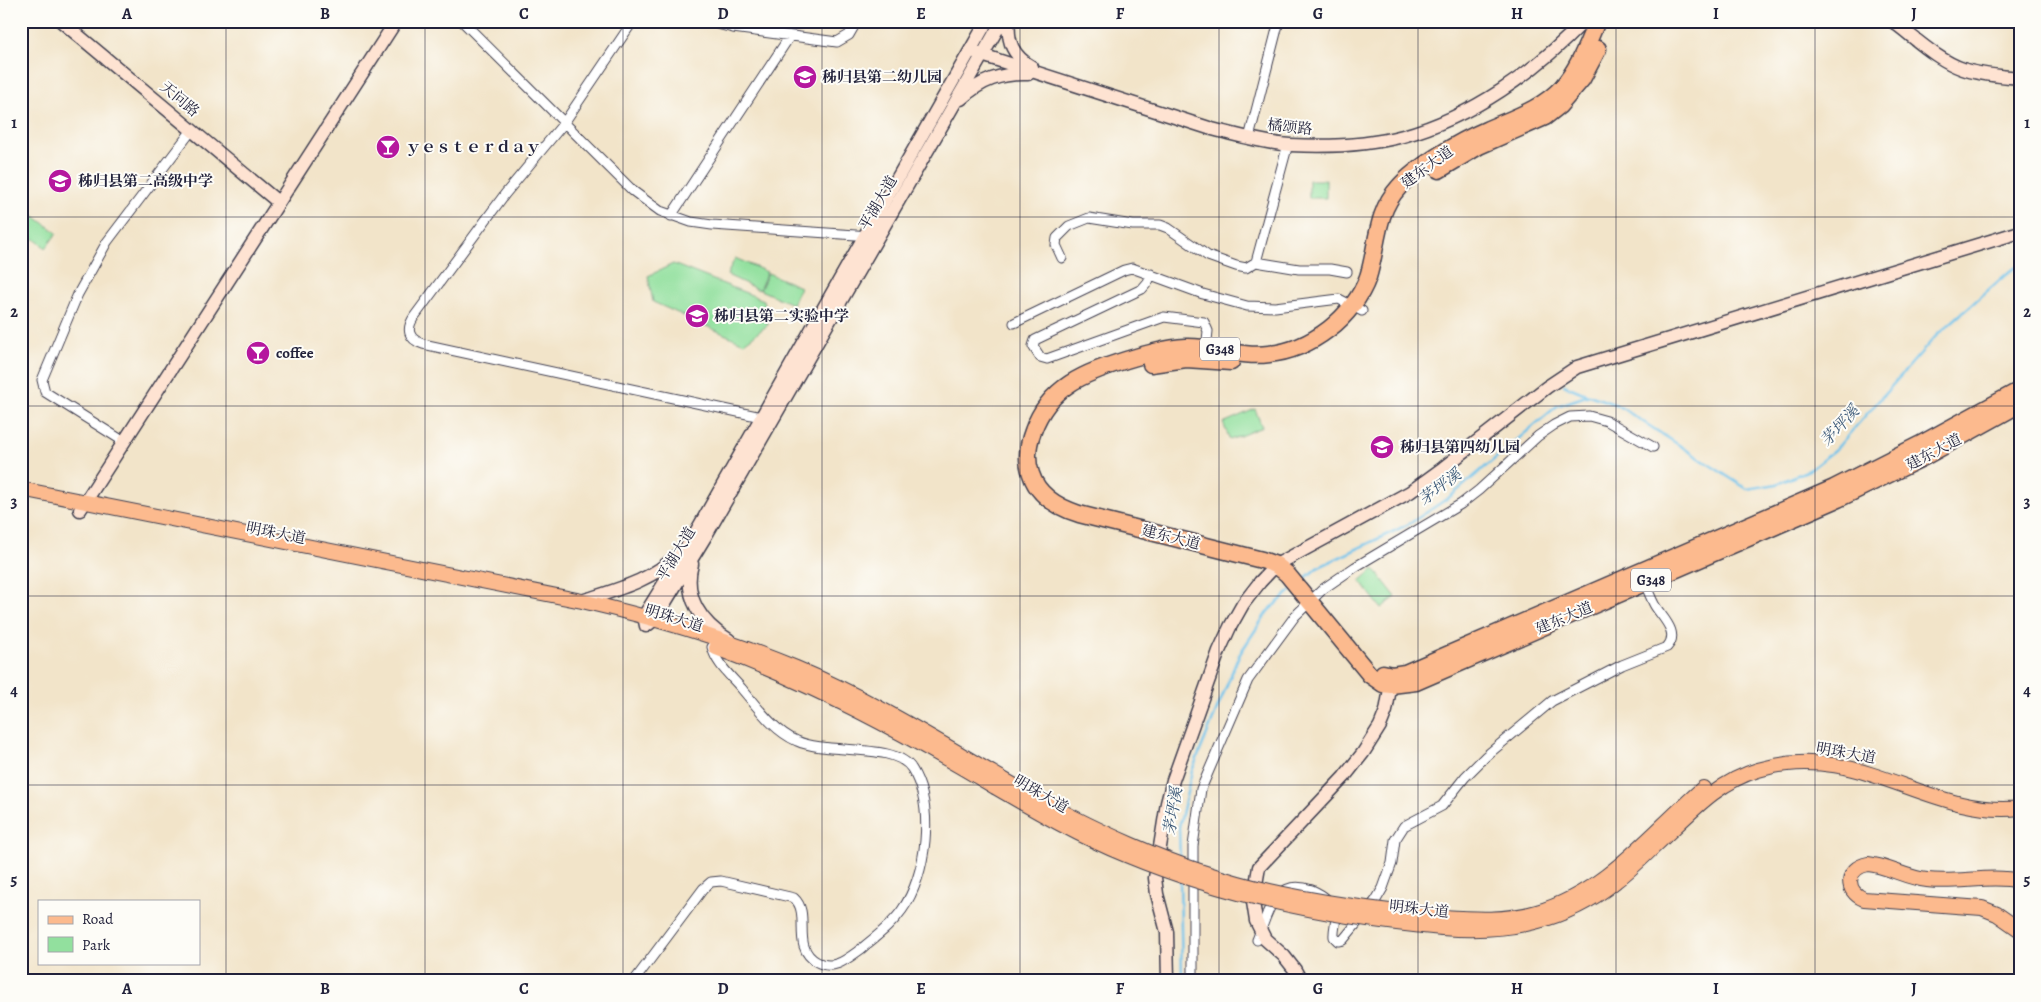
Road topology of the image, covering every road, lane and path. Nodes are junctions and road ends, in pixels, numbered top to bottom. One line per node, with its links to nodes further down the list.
1 (61, 21): 23 (main road, 天问路)
2 (396, 21): 26 (main road)
3 (462, 21): 22 (street)
4 (633, 21): 22 (street)
5 (705, 21): 15 (street)
6 (857, 21): 15 (street)
7 (987, 21): 17 (main road, 平湖大道)
8 (1002, 21): 17 (main road, 平湖大道)
9 (1009, 21): 19 (main road)
10 (1279, 21): 24 (street)
11 (1584, 21): 16 (main road, 橘颂路)
12 (1597, 21): 18 (highway, 建东大道 / G348)
13 (1606, 21): 34 (highway, 建东大道 / G348)
14 (1892, 21): 20 (main road)
15 (790, 36): 27 (street)
16 (1564, 41): 18 (main road); 25 (main road, 橘颂路)
17 (977, 52): 19 (main road, 橘颂路); 21 (main road, 平湖大道); 29 (main road, 平湖大道)
18 (1580, 59): 34 (highway, 建东大道 / G348)
19 (1049, 77): 21 (main road); 24 (main road, 橘颂路)
20 (2020, 78)
21 (953, 106): 29 (main road, 平湖大道)
22 (564, 123): 27 (street); 39 (street)
23 (192, 130): 26 (main road, 天问路); 40 (street)
24 (1249, 138): 25 (main road, 橘颂路)
25 (1288, 144): 31 (street)
26 (278, 202): 40 (main road)
27 (671, 216): 29 (street)
28 (2020, 232): 46 (main road)
29 (871, 237): 39 (main road, 平湖大道)
30 (1062, 258): 31 (street)
31 (1256, 262): 32 (street)
32 (1347, 272)
33 (1151, 274): 34 (street); 35 (street); 36 (street)
34 (1357, 308): 36 (highway, 建东大道 / G348)
35 (1014, 323)
36 (1206, 353): 46 (highway, 建东大道 / G348)
37 (2020, 390): 47 (highway, 建东大道 / G348)
38 (2020, 404): 47 (highway, 建东大道 / G348)
39 (767, 418): 45 (main road, 平湖大道)
40 (123, 441): 44 (main road)
41 (1653, 447): 48 (street)
42 (21, 489): 44 (main road, 明珠大道)
43 (21, 498): 44 (main road, 明珠大道)
44 (82, 506): 49 (main road, 明珠大道); 50 (main road, 明珠大道)
45 (700, 534): 49 (main road); 50 (main road, 平湖大道); 52 (main road)
46 (1285, 566): 48 (highway, 建东大道 / G348); 62 (main road)
47 (1643, 577): 53 (highway, 建东大道 / G348); 60 (street)
48 (1310, 595): 53 (highway, 建东大道 / G348); 63 (street)
49 (582, 601): 50 (main road, 明珠大道)
50 (649, 620): 51 (main road, 明珠大道); 52 (main road, 明珠大道)
51 (712, 647): 54 (main road, 明珠大道); 61 (street)
52 (744, 648): 54 (main road, 明珠大道)
53 (1391, 680): 60 (main road)
54 (998, 783): 58 (main road, 明珠大道, bridge)
55 (2020, 799): 58 (main road, 明珠大道)
56 (2020, 808): 58 (main road, 明珠大道)
57 (2020, 881): 59 (main road)
58 (1442, 923)
59 (2020, 930)
60 (1259, 936): 64 (main road)
61 (634, 981)
62 (1168, 981)
63 (1193, 981)
64 (1301, 981)

